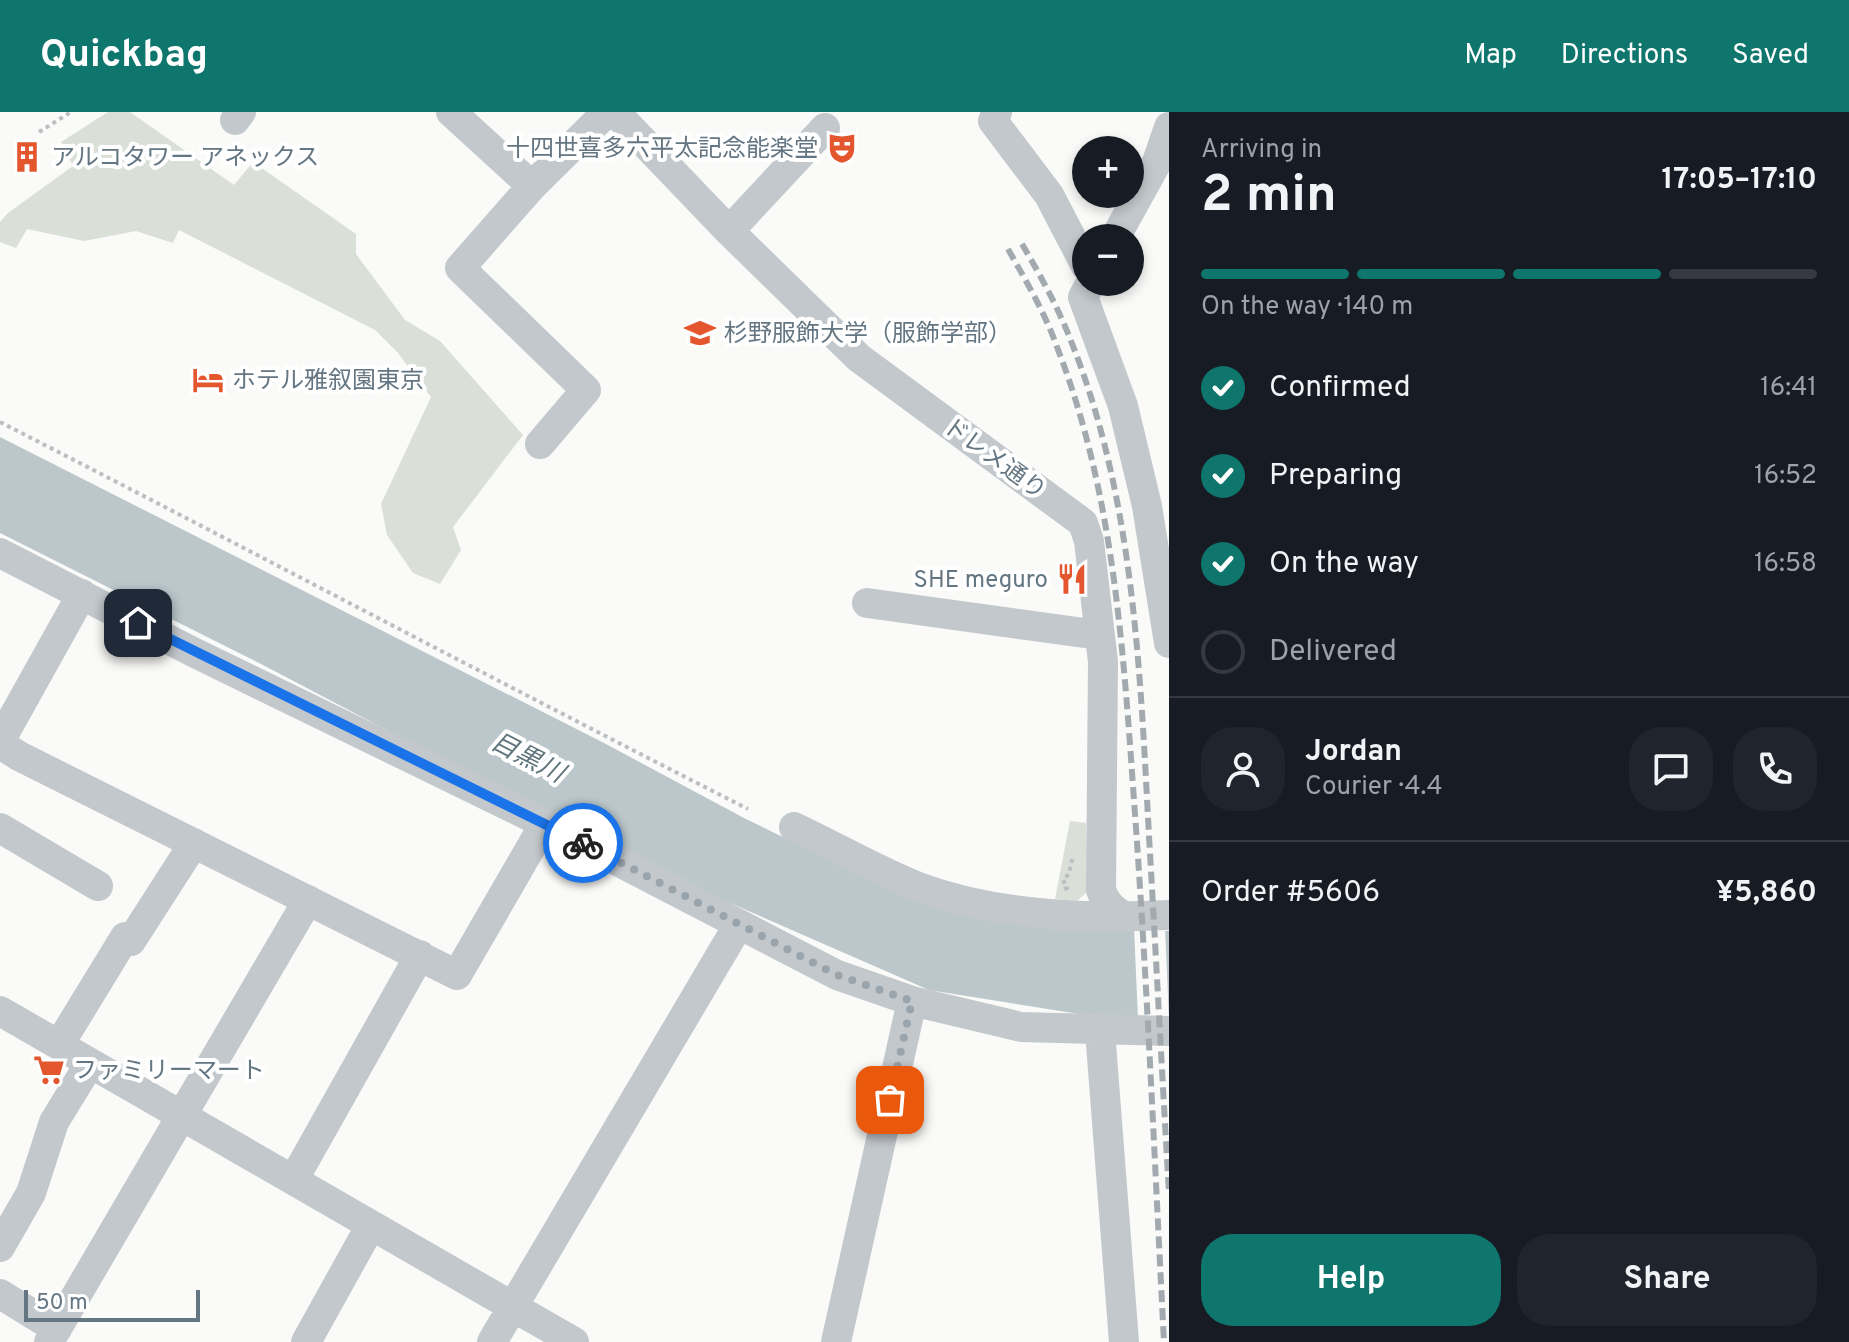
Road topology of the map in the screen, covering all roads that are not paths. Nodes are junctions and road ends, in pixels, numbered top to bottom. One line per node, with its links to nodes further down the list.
1 (451, 112): 7 (street)
2 (607, 112): 7 (street)
3 (615, 112): 9 (street, ドレメ通り)
4 (997, 112): 10 (street)
5 (1169, 127): 8 (street)
6 (825, 128): 9 (street)
7 (532, 186): 12 (street)
8 (1123, 224)
9 (729, 231): 16 (street, ドレメ通り)
10 (1072, 239)
11 (1084, 296): 17 (street)
12 (540, 444)
13 (0, 553): 14 (street)
14 (82, 594): 18 (street); 19 (street)
15 (867, 603): 16 (street)
16 (1099, 635): 26 (street, ドレメ通り)
17 (1169, 643)
18 (0, 745): 22 (street)
19 (545, 823): 27 (street); 28 (street)
20 (794, 827): 26 (street)
21 (0, 828): 23 (street)
22 (194, 843): 24 (street); 33 (street)
23 (98, 886)
24 (308, 900): 28 (street); 35 (street)
25 (1169, 915): 26 (street)
26 (1125, 917)
27 (739, 924): 29 (street); 40 (street)
28 (420, 955): 36 (street)
29 (912, 1001): 31 (street); 45 (street)
30 (0, 1011): 33 (street)
31 (1100, 1031): 32 (street); 46 (street)
32 (1169, 1031)
33 (59, 1045): 34 (street)
34 (90, 1063): 35 (street); 38 (street)
35 (184, 1116): 36 (street); 41 (street)
36 (294, 1179): 37 (street)
37 (371, 1225): 40 (street); 42 (street)
38 (0, 1247)
39 (0, 1294): 41 (street)
40 (512, 1307): 43 (street); 44 (street)
41 (53, 1335)
42 (306, 1342)
43 (492, 1342)
44 (574, 1342)
45 (836, 1342)
46 (1124, 1342)

